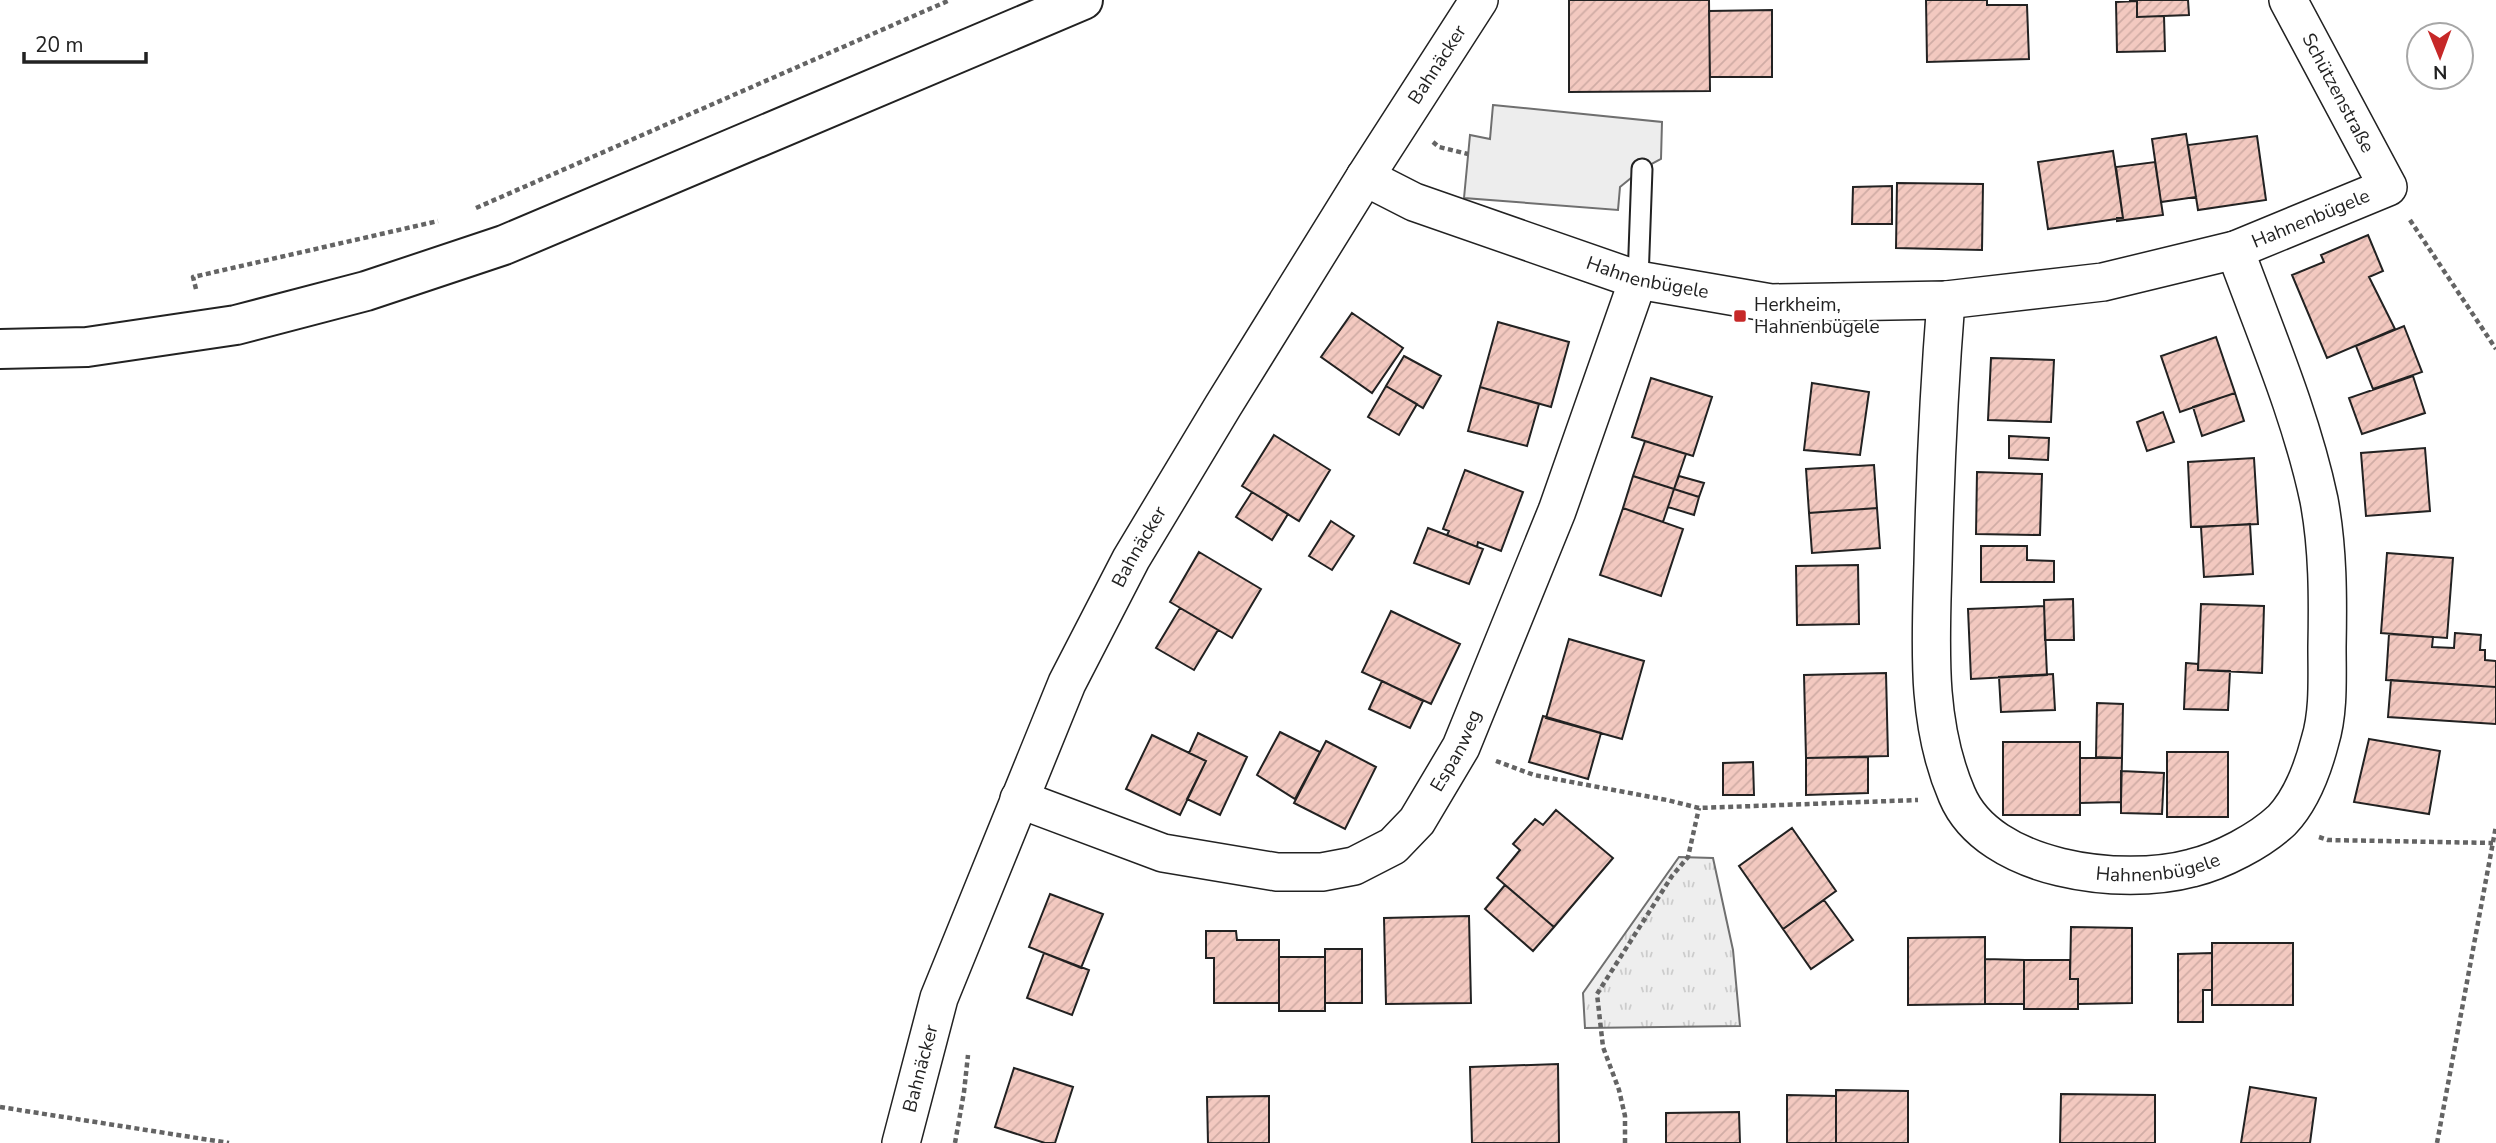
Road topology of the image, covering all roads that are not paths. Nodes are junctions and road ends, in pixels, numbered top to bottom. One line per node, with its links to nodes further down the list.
1 (1083, 0): 10 (street)
2 (1479, 0): 5 (street, Bahnäcker)
3 (2288, 0): 6 (street, Schützenstraße)
4 (1642, 169): 8 (lane)
5 (1365, 177): 8 (street, Hahnenbügele); 11 (street, Bahnäcker)
6 (2388, 187): 7 (street, Hahnenbügele)
7 (2235, 250): 9 (street, Hahnenbügele); 9 (street, Hahnenbügele)
8 (1638, 280): 9 (street, Hahnenbügele); 11 (street, Espanweg)
9 (1946, 300)
10 (0, 349)
11 (1019, 799): 12 (street, Bahnäcker)
12 (901, 1143)

